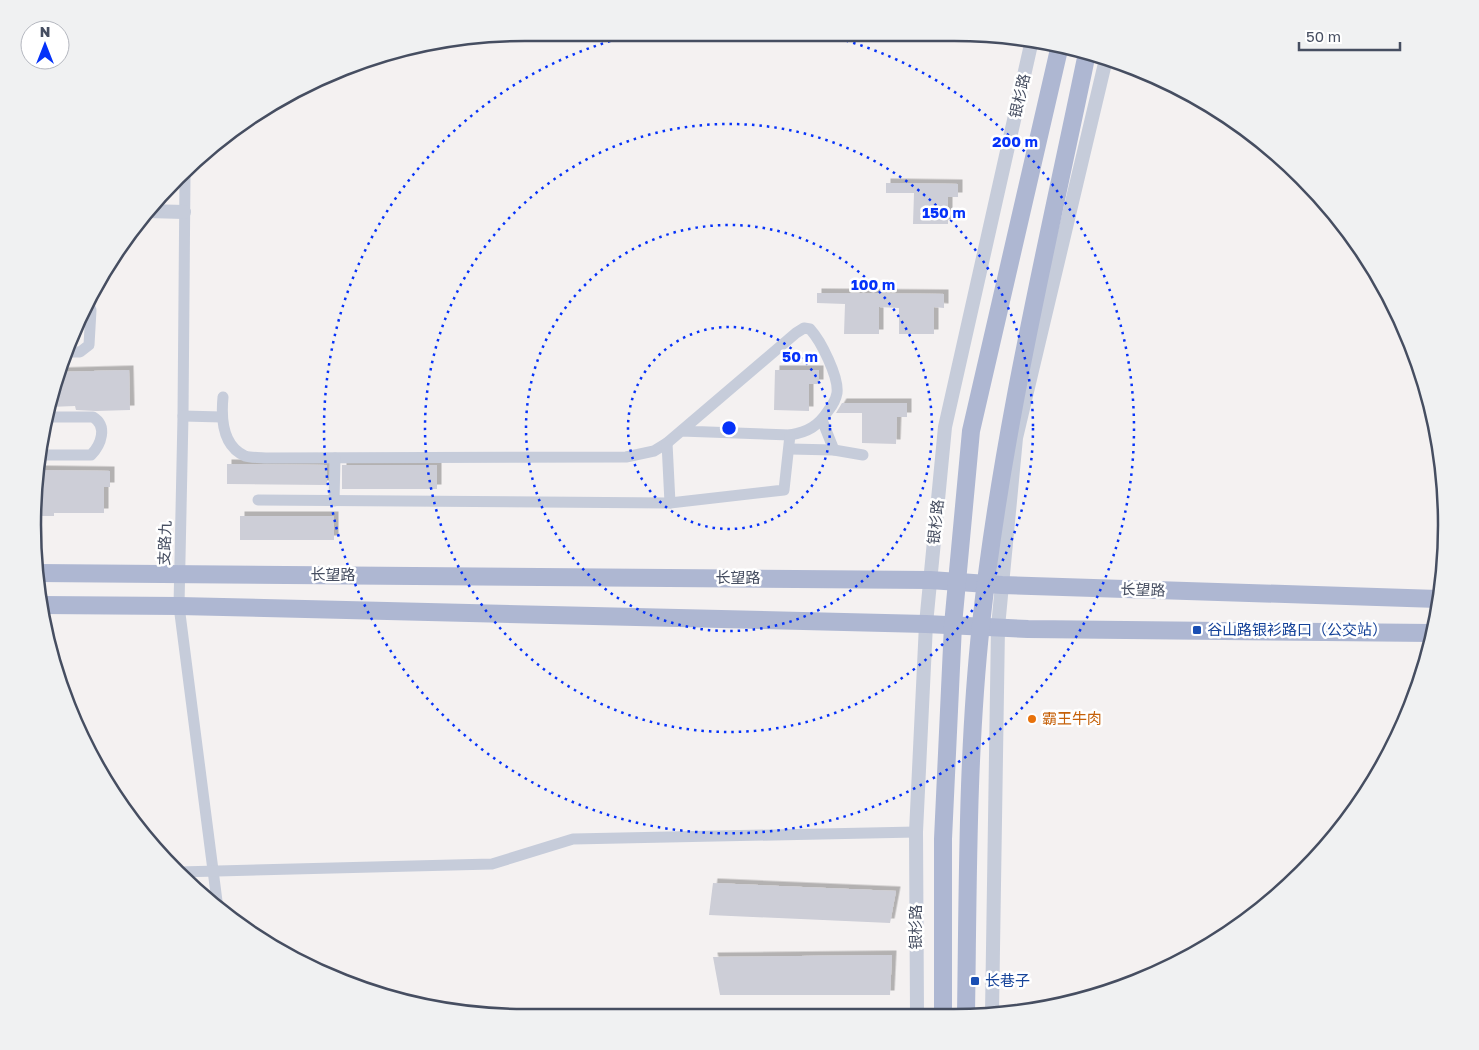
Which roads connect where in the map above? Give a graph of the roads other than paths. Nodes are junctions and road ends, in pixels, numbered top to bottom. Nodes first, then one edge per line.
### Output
1 (1030, 48) edge
2 (1058, 53) edge
3 (1086, 60) edge
4 (1106, 66) edge
5 (185, 181) edge
6 (157, 211) edge
7 (184, 212) junction
8 (91, 311) edge
9 (74, 352) edge
10 (223, 398) dead end
11 (183, 416) junction
12 (54, 417) edge
13 (222, 417) junction
14 (822, 420) junction
15 (681, 431) junction
16 (790, 435) junction
17 (667, 443) junction
18 (790, 449) junction
19 (834, 450) junction
20 (863, 455) dead end
21 (46, 456) edge
22 (335, 458) junction
23 (258, 500) dead end
24 (334, 501) junction
25 (670, 503) junction
26 (44, 573) edge
27 (179, 574) junction
28 (930, 580) junction
29 (957, 582) junction
30 (994, 584) junction
31 (1432, 600) edge
32 (48, 605) edge
33 (179, 606) junction
34 (926, 624) junction
35 (953, 625) junction
36 (989, 627) junction
37 (1425, 633) edge
38 (916, 832) junction
39 (213, 871) junction
40 (188, 872) edge
41 (216, 897) edge
42 (992, 1007) edge
43 (917, 1009) edge
44 (943, 1009) edge
45 (966, 1009) edge

1 - 28 street, 银杉路
2 - 29 main road, 银杉路
3 - 30 main road
4 - 30 street
5 - 7 street, 支路九
6 - 7 street
7 - 11 street, 支路九
8 - 9 street
10 - 13 street
11 - 13 street
11 - 27 street, 支路九
12 - 21 street
13 - 22 street
14 - 15 street
14 - 16 street
14 - 19 street
15 - 16 street
15 - 17 street
16 - 18 street
17 - 22 street
17 - 25 street
18 - 19 street
18 - 25 street
19 - 20 street
22 - 24 street
23 - 24 street
24 - 25 street
26 - 27 main road, 长望路
27 - 28 main road, 长望路
27 - 33 street, 支路九
28 - 29 main road, 长望路
28 - 34 street, 银杉路
29 - 30 main road, 长望路
29 - 35 main road, 银杉路
30 - 31 main road, 长望路
30 - 36 main road
32 - 33 main road
33 - 34 main road
33 - 39 street, 支路九
34 - 35 main road
34 - 38 street, 银杉路
35 - 36 main road
35 - 44 main road, 银杉路
36 - 37 main road
36 - 42 street
36 - 45 main road
38 - 39 street
38 - 43 street, 银杉路
39 - 40 street
39 - 41 street, 支路九

